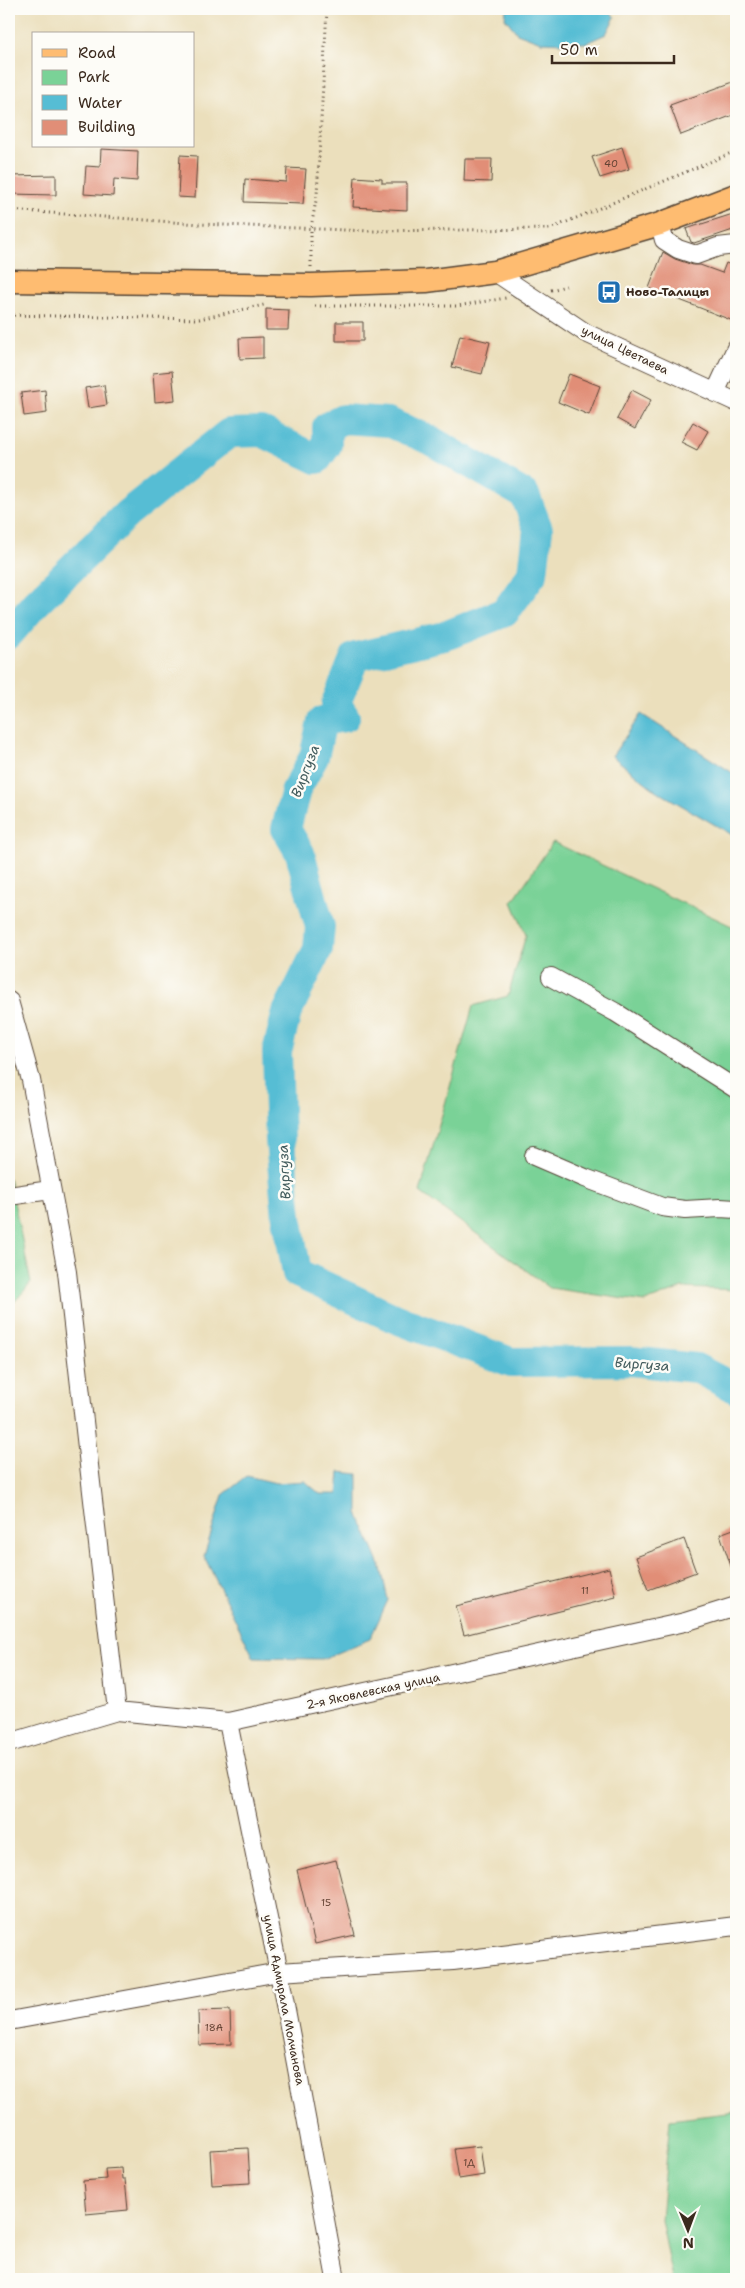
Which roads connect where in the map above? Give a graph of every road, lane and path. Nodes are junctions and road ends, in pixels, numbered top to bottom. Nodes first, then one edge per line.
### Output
1 (327, 9) edge
2 (736, 151) edge
3 (736, 196) edge
4 (9, 210) edge
5 (660, 224) junction
6 (311, 228) junction
7 (736, 245) edge
8 (495, 272) junction
9 (9, 281) edge
10 (566, 286) dead end
11 (310, 295) junction
12 (528, 295) junction
13 (265, 304) dead end
14 (9, 314) edge
15 (736, 348) edge
16 (715, 393) junction
17 (736, 402) edge
18 (551, 977) dead end
19 (9, 1003) edge
20 (736, 1088) edge
21 (534, 1156) dead end
22 (50, 1190) junction
23 (9, 1196) edge
24 (736, 1209) edge
25 (736, 1606) edge
26 (117, 1711) junction
27 (228, 1722) junction
28 (9, 1743) edge
29 (736, 1926) edge
30 (279, 1972) junction
31 (9, 2021) edge
32 (336, 2279) edge

1 - 6 path
2 - 6 path
3 - 5 main road
4 - 6 path
5 - 7 street
5 - 8 main road
6 - 11 path
8 - 11 main road
8 - 12 street, улица Цветаева
9 - 11 main road
10 - 12 path
11 - 12 path
12 - 16 street, улица Цветаева
13 - 14 path
15 - 16 street
16 - 17 street, улица Цветаева
18 - 20 street
19 - 22 street
21 - 24 street
22 - 23 street
22 - 26 street
25 - 27 street, 2-я Яковлевская улица
26 - 27 street, 2-я Яковлевская улица
26 - 28 street, 2-я Яковлевская улица
27 - 30 street, улица Адмирала Молчанова
29 - 30 street
30 - 31 street
30 - 32 street, улица Адмирала Молчанова

